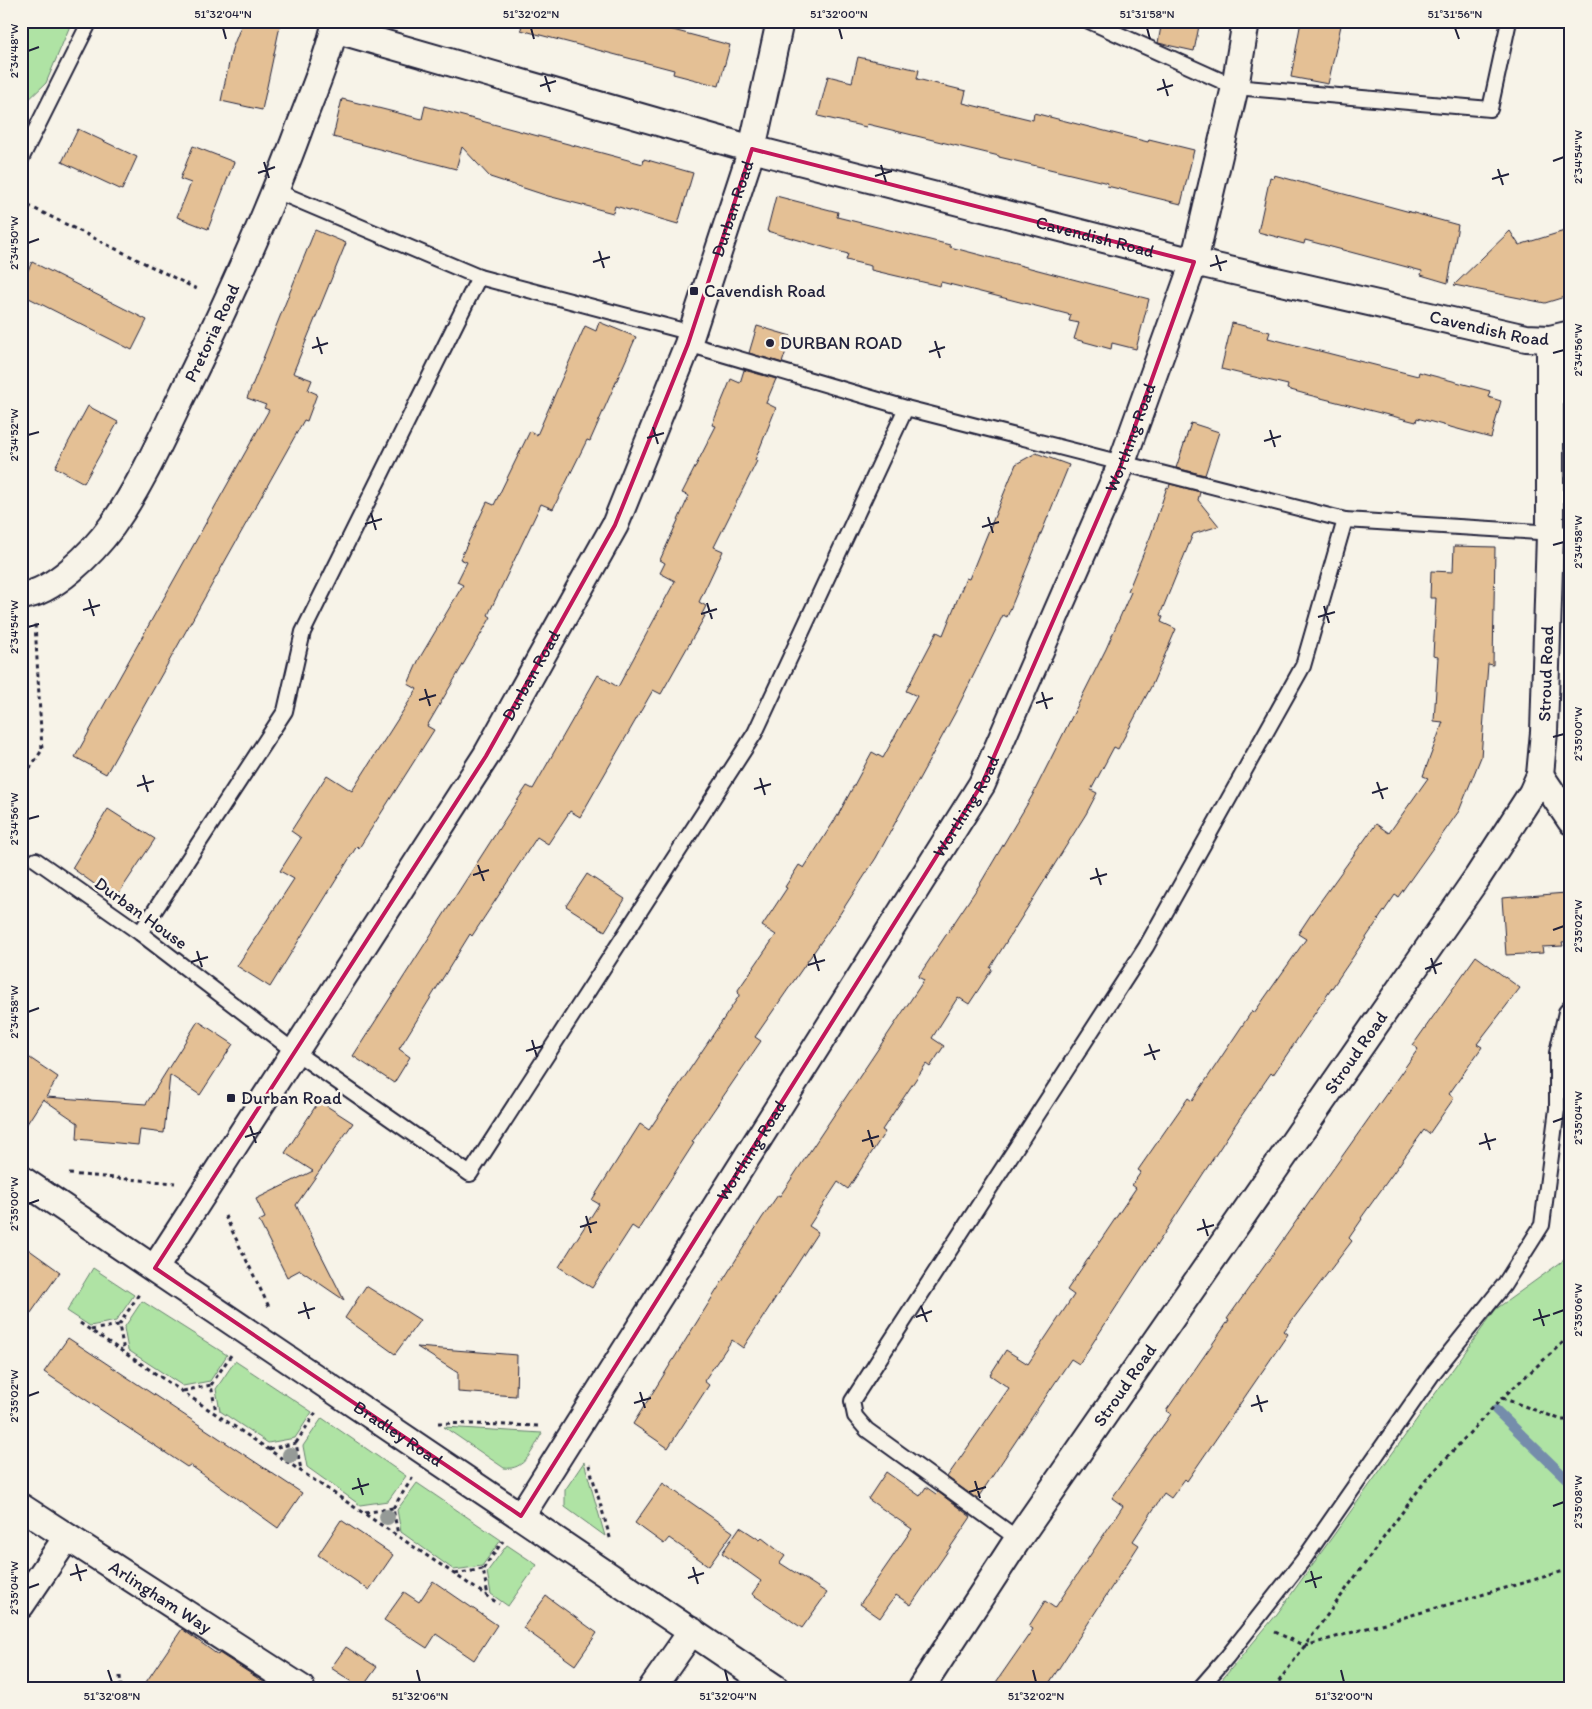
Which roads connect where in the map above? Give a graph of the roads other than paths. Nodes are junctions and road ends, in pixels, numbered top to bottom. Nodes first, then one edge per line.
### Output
1 (90, 21) edge
2 (780, 21) edge
3 (1089, 21) edge
4 (1246, 21) edge
5 (1509, 21) edge
6 (335, 25) edge
7 (1235, 87) junction
8 (752, 149) junction
9 (21, 159) edge
10 (276, 191) junction
11 (1194, 262) junction
12 (479, 277) junction
13 (1560, 336) edge
14 (690, 339) junction
15 (906, 408) junction
16 (1121, 465) junction
17 (1344, 520) junction
18 (1560, 534) edge
19 (27, 596) edge
20 (1540, 775) junction
21 (1571, 821) edge
22 (36, 860) dead end
23 (140, 933) junction
24 (1571, 1006) edge
25 (295, 1052) junction
26 (21, 1179) edge
27 (155, 1268) junction
28 (21, 1507) edge
29 (521, 1516) junction
30 (66, 1537) junction
31 (1018, 1538) junction
32 (21, 1605) edge
33 (692, 1631) junction
34 (301, 1688) edge
35 (652, 1688) edge
36 (775, 1688) edge
37 (921, 1688) edge
38 (1200, 1688) edge

1 - 9 lane
2 - 8 street, Durban Road
3 - 7 lane
4 - 7 street, Worthing Road
5 - 7 lane
6 - 8 street, Cavendish Road
6 - 10 street, Pretoria Road
7 - 11 street, Worthing Road
8 - 11 street, Cavendish Road
8 - 14 street, Durban Road
10 - 12 lane
10 - 19 street, Pretoria Road
11 - 13 street, Cavendish Road
11 - 16 street, Worthing Road
12 - 14 lane
12 - 23 lane
13 - 18 street, Stroud Road
14 - 15 lane
14 - 25 street, Durban Road
15 - 16 lane
15 - 25 lane, Durban House
16 - 17 lane
16 - 29 street, Worthing Road
17 - 18 lane
17 - 31 lane
18 - 20 street, Stroud Road
20 - 21 street
20 - 31 street, Stroud Road
22 - 23 lane, Durban House
23 - 25 lane, Durban House
24 - 38 lane
25 - 27 street, Durban Road
26 - 27 street, Bradley Road
27 - 29 street, Bradley Road
28 - 30 street, Arlingham Way
29 - 33 street, Bradley Road
30 - 32 street
30 - 34 street, Arlingham Way
31 - 37 street, Stroud Road
33 - 35 street
33 - 36 street, Bradley Road

